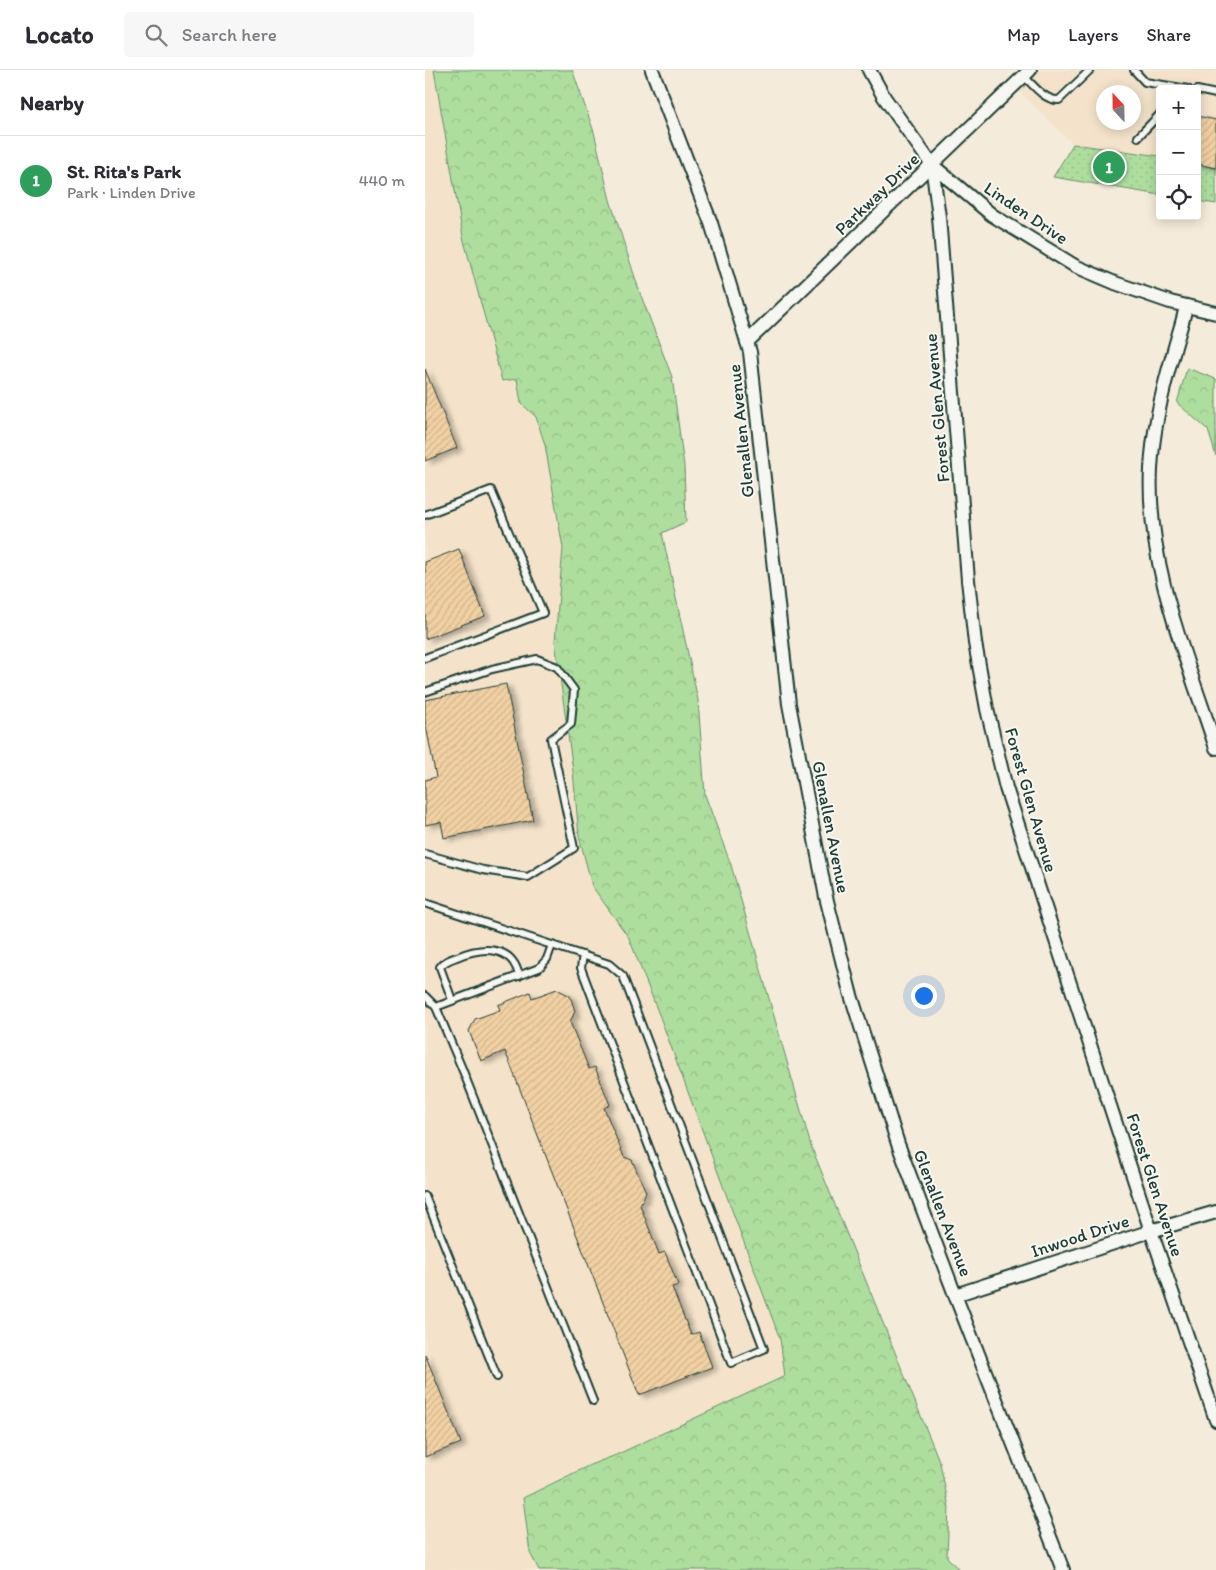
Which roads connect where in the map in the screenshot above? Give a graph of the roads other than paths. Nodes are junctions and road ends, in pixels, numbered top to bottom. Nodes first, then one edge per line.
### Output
1 (652, 70) edge
2 (869, 70) edge
3 (1090, 70) edge
4 (1134, 70) edge
5 (1027, 73) edge
6 (1161, 85) edge
7 (1201, 91) edge
8 (1216, 94) edge
9 (1156, 118) edge
10 (1138, 137) dead end
11 (932, 166) junction
12 (1186, 306) junction
13 (1216, 312) edge
14 (747, 342) junction
15 (425, 515) edge
16 (425, 658) edge
17 (425, 692) edge
18 (1216, 748) edge
19 (425, 854) edge
20 (425, 903) edge
21 (552, 945) junction
22 (583, 955) junction
23 (519, 976) junction
24 (425, 996) edge
25 (452, 1000) junction
26 (436, 1007) junction
27 (425, 1196) edge
28 (1216, 1212) edge
29 (1151, 1231) junction
30 (955, 1295) junction
31 (497, 1376) dead end
32 (593, 1401) dead end
33 (1216, 1420) edge
34 (1063, 1570) edge

1 - 14 street, Glenallen Avenue
2 - 11 street, Linden Drive
3 - 5 lane
4 - 6 lane
5 - 11 street, Parkway Drive
7 - 8 lane
9 - 10 lane
11 - 12 street, Linden Drive
11 - 14 street, Parkway Drive
11 - 29 street, Forest Glen Avenue
12 - 13 street, Linden Drive
12 - 18 street
14 - 30 street, Glenallen Avenue
15 - 16 lane
17 - 19 lane
20 - 21 lane
21 - 22 lane
21 - 23 lane
22 - 22 lane
23 - 25 lane
23 - 25 lane
24 - 26 lane
25 - 26 lane
26 - 32 lane
27 - 31 lane
28 - 29 street, Inwood Drive
29 - 30 street, Inwood Drive
29 - 33 street, Forest Glen Avenue
30 - 34 street, Glenallen Avenue

